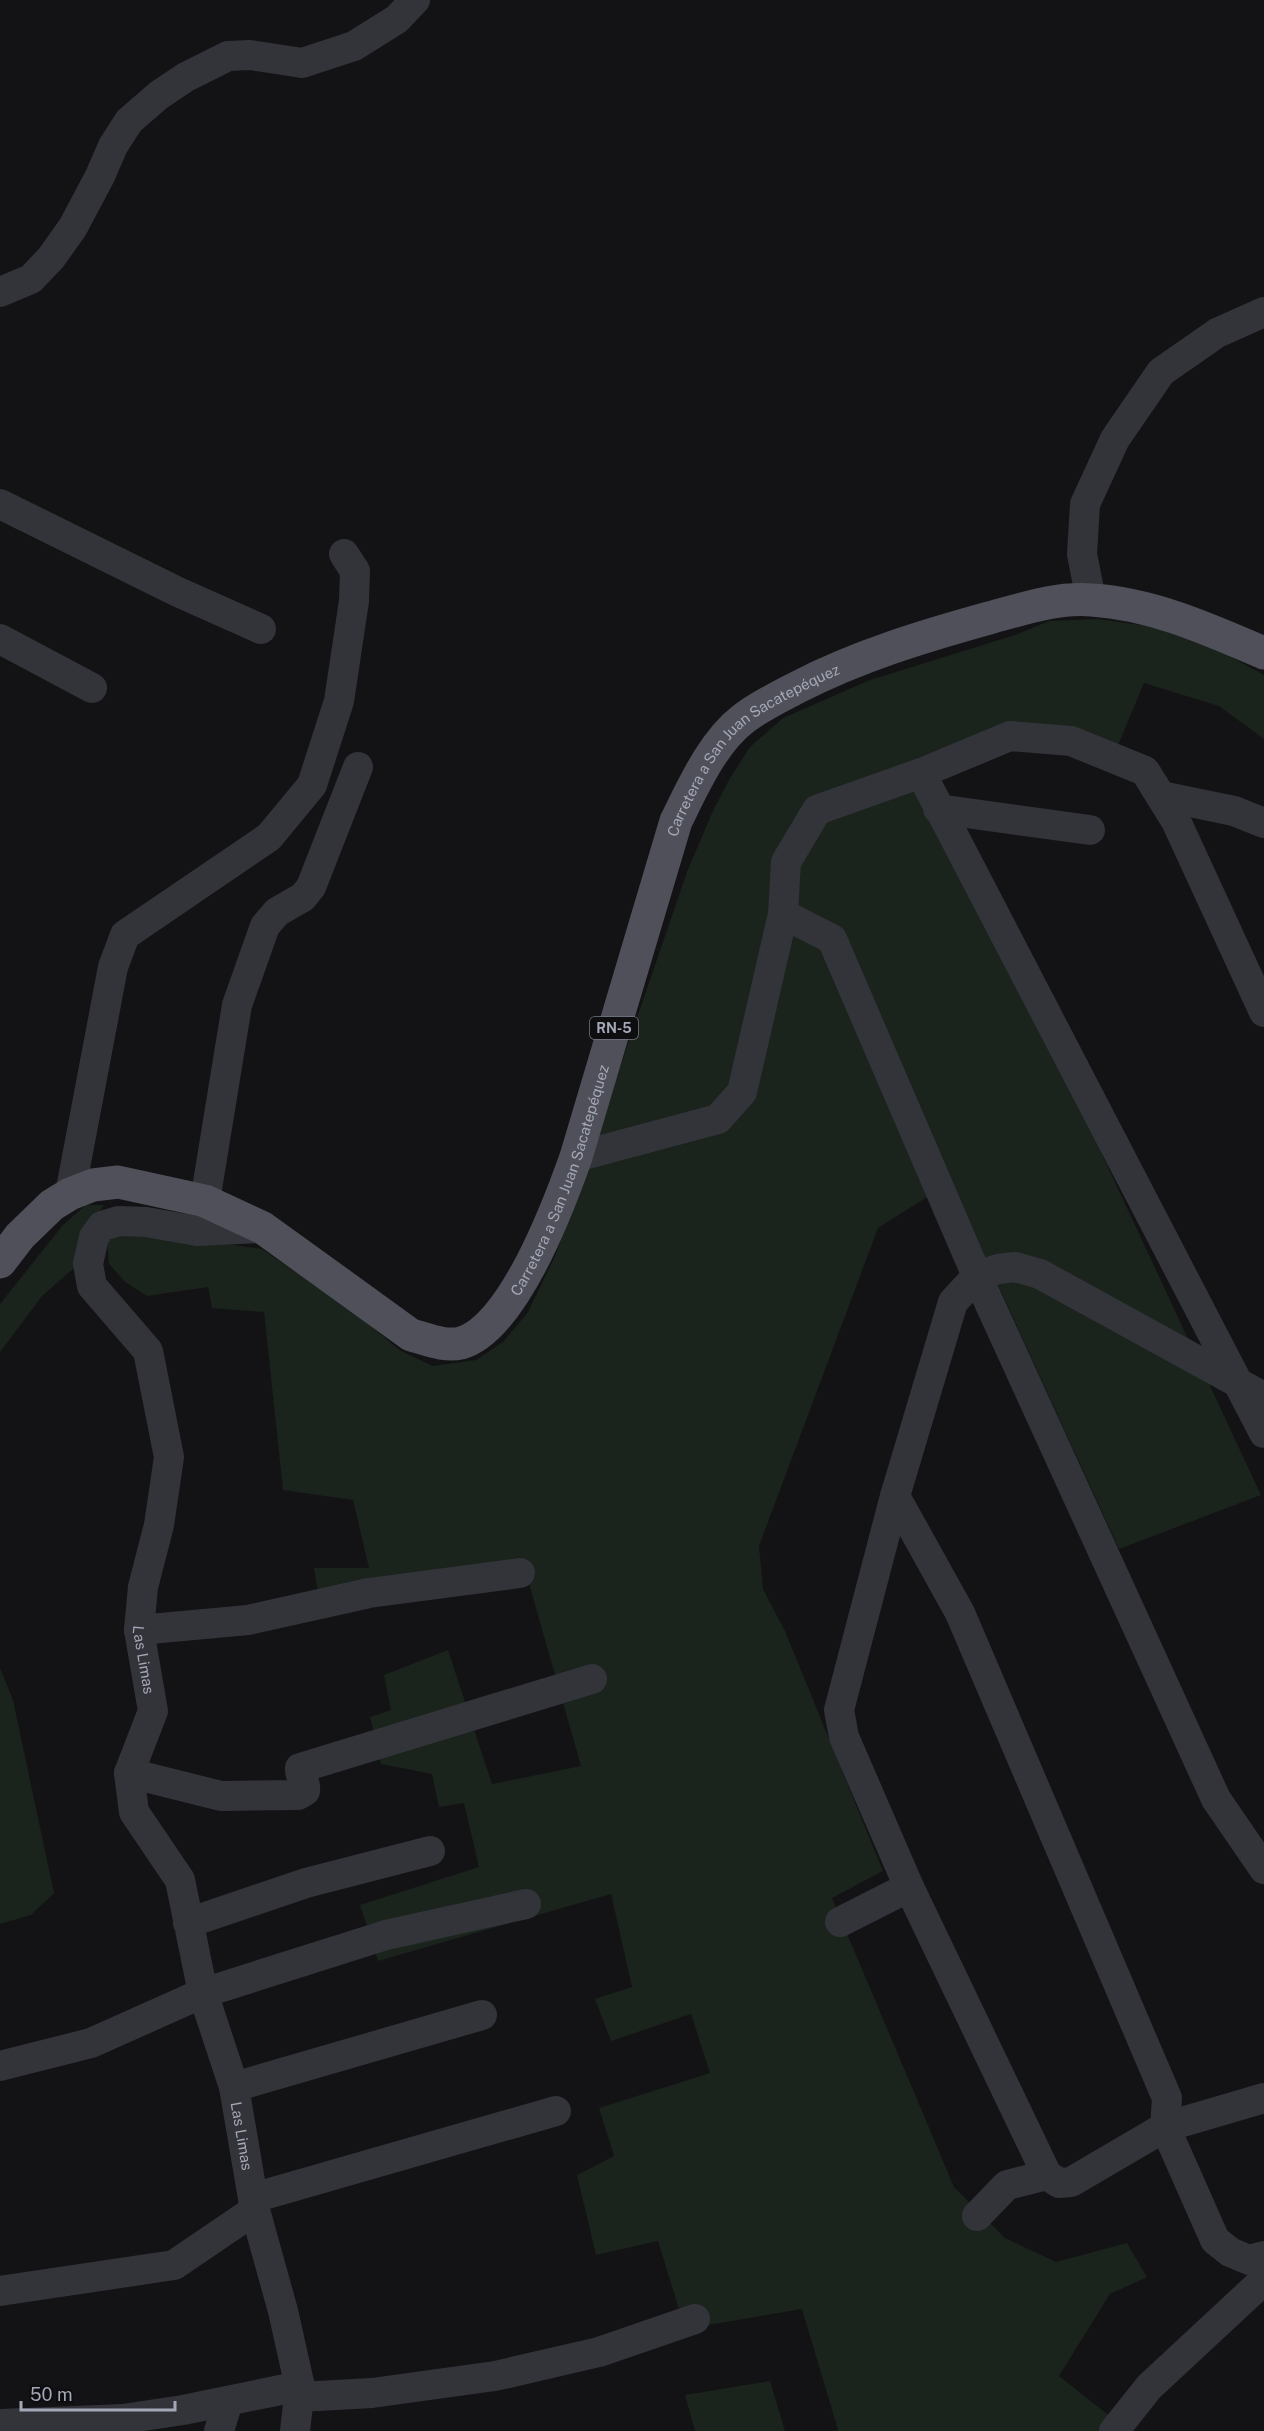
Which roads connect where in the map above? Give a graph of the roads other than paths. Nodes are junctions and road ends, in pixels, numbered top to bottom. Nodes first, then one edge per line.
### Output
1 (415, 0) edge
2 (0, 292) edge
3 (1264, 312) edge
4 (0, 504) edge
5 (344, 554) dead end
6 (1091, 600) junction
7 (261, 629) dead end
8 (0, 639) edge
9 (1264, 653) edge
10 (92, 688) dead end
11 (358, 767) dead end
12 (921, 773) junction
13 (1161, 796) junction
14 (938, 809) junction
15 (1264, 823) edge
16 (1090, 830) dead end
17 (783, 914) junction
18 (1264, 1012) edge
19 (576, 1157) junction
20 (70, 1194) junction
21 (205, 1201) junction
22 (263, 1228) junction
23 (0, 1262) edge
24 (977, 1276) junction
25 (1237, 1384) junction
26 (1264, 1397) edge
27 (1264, 1433) edge
28 (895, 1496) junction
29 (520, 1572) dead end
30 (139, 1630) junction
31 (592, 1679) dead end
32 (129, 1773) junction
33 (430, 1851) dead end
34 (1264, 1869) edge
35 (909, 1887) junction
36 (526, 1904) dead end
37 (840, 1922) dead end
38 (188, 1923) junction
39 (204, 1993) junction
40 (482, 2015) dead end
41 (0, 2066) edge
42 (234, 2087) junction
43 (1264, 2098) edge
44 (556, 2110) dead end
45 (1165, 2127) junction
46 (1047, 2175) junction
47 (254, 2204) junction
48 (977, 2216) dead end
49 (1264, 2256) edge
50 (1264, 2280) edge
51 (0, 2291) edge
52 (695, 2319) dead end
53 (299, 2391) junction
54 (228, 2401) junction
55 (0, 2424) edge
56 (219, 2431) edge
57 (295, 2431) edge
58 (1114, 2431) edge

1 - 2 street
3 - 6 street
4 - 7 street
5 - 20 street
6 - 9 main road, Carretera a San Juan Sacatepéquez / RN-5
6 - 19 main road, Carretera a San Juan Sacatepéquez / RN-5
8 - 10 street
11 - 21 street
12 - 13 street
12 - 14 street
12 - 17 street
13 - 15 street
13 - 18 street
14 - 16 street
14 - 25 street
17 - 19 street
17 - 24 street
19 - 22 main road, Carretera a San Juan Sacatepéquez / RN-5
20 - 21 main road, Carretera a San Juan Sacatepéquez / RN-5
20 - 23 main road, Carretera a San Juan Sacatepéquez / RN-5
21 - 22 main road, Carretera a San Juan Sacatepéquez / RN-5
22 - 30 street, Las Limas
24 - 25 street
24 - 28 street
24 - 34 street
25 - 26 street
25 - 27 street
28 - 35 street
28 - 45 street
29 - 30 street
30 - 32 street, Las Limas
31 - 32 street
32 - 38 street, Las Limas
33 - 38 street
35 - 37 street
35 - 46 street
36 - 39 street
38 - 39 street, Las Limas
39 - 41 street
39 - 42 street, Las Limas
40 - 42 street
42 - 47 street, Las Limas
43 - 45 street
44 - 47 street
45 - 46 street
45 - 49 street
46 - 48 street
47 - 51 street
47 - 53 street, Las Limas
50 - 58 street
52 - 53 street
53 - 54 street
53 - 57 street, Las Limas
54 - 55 street
54 - 56 street

